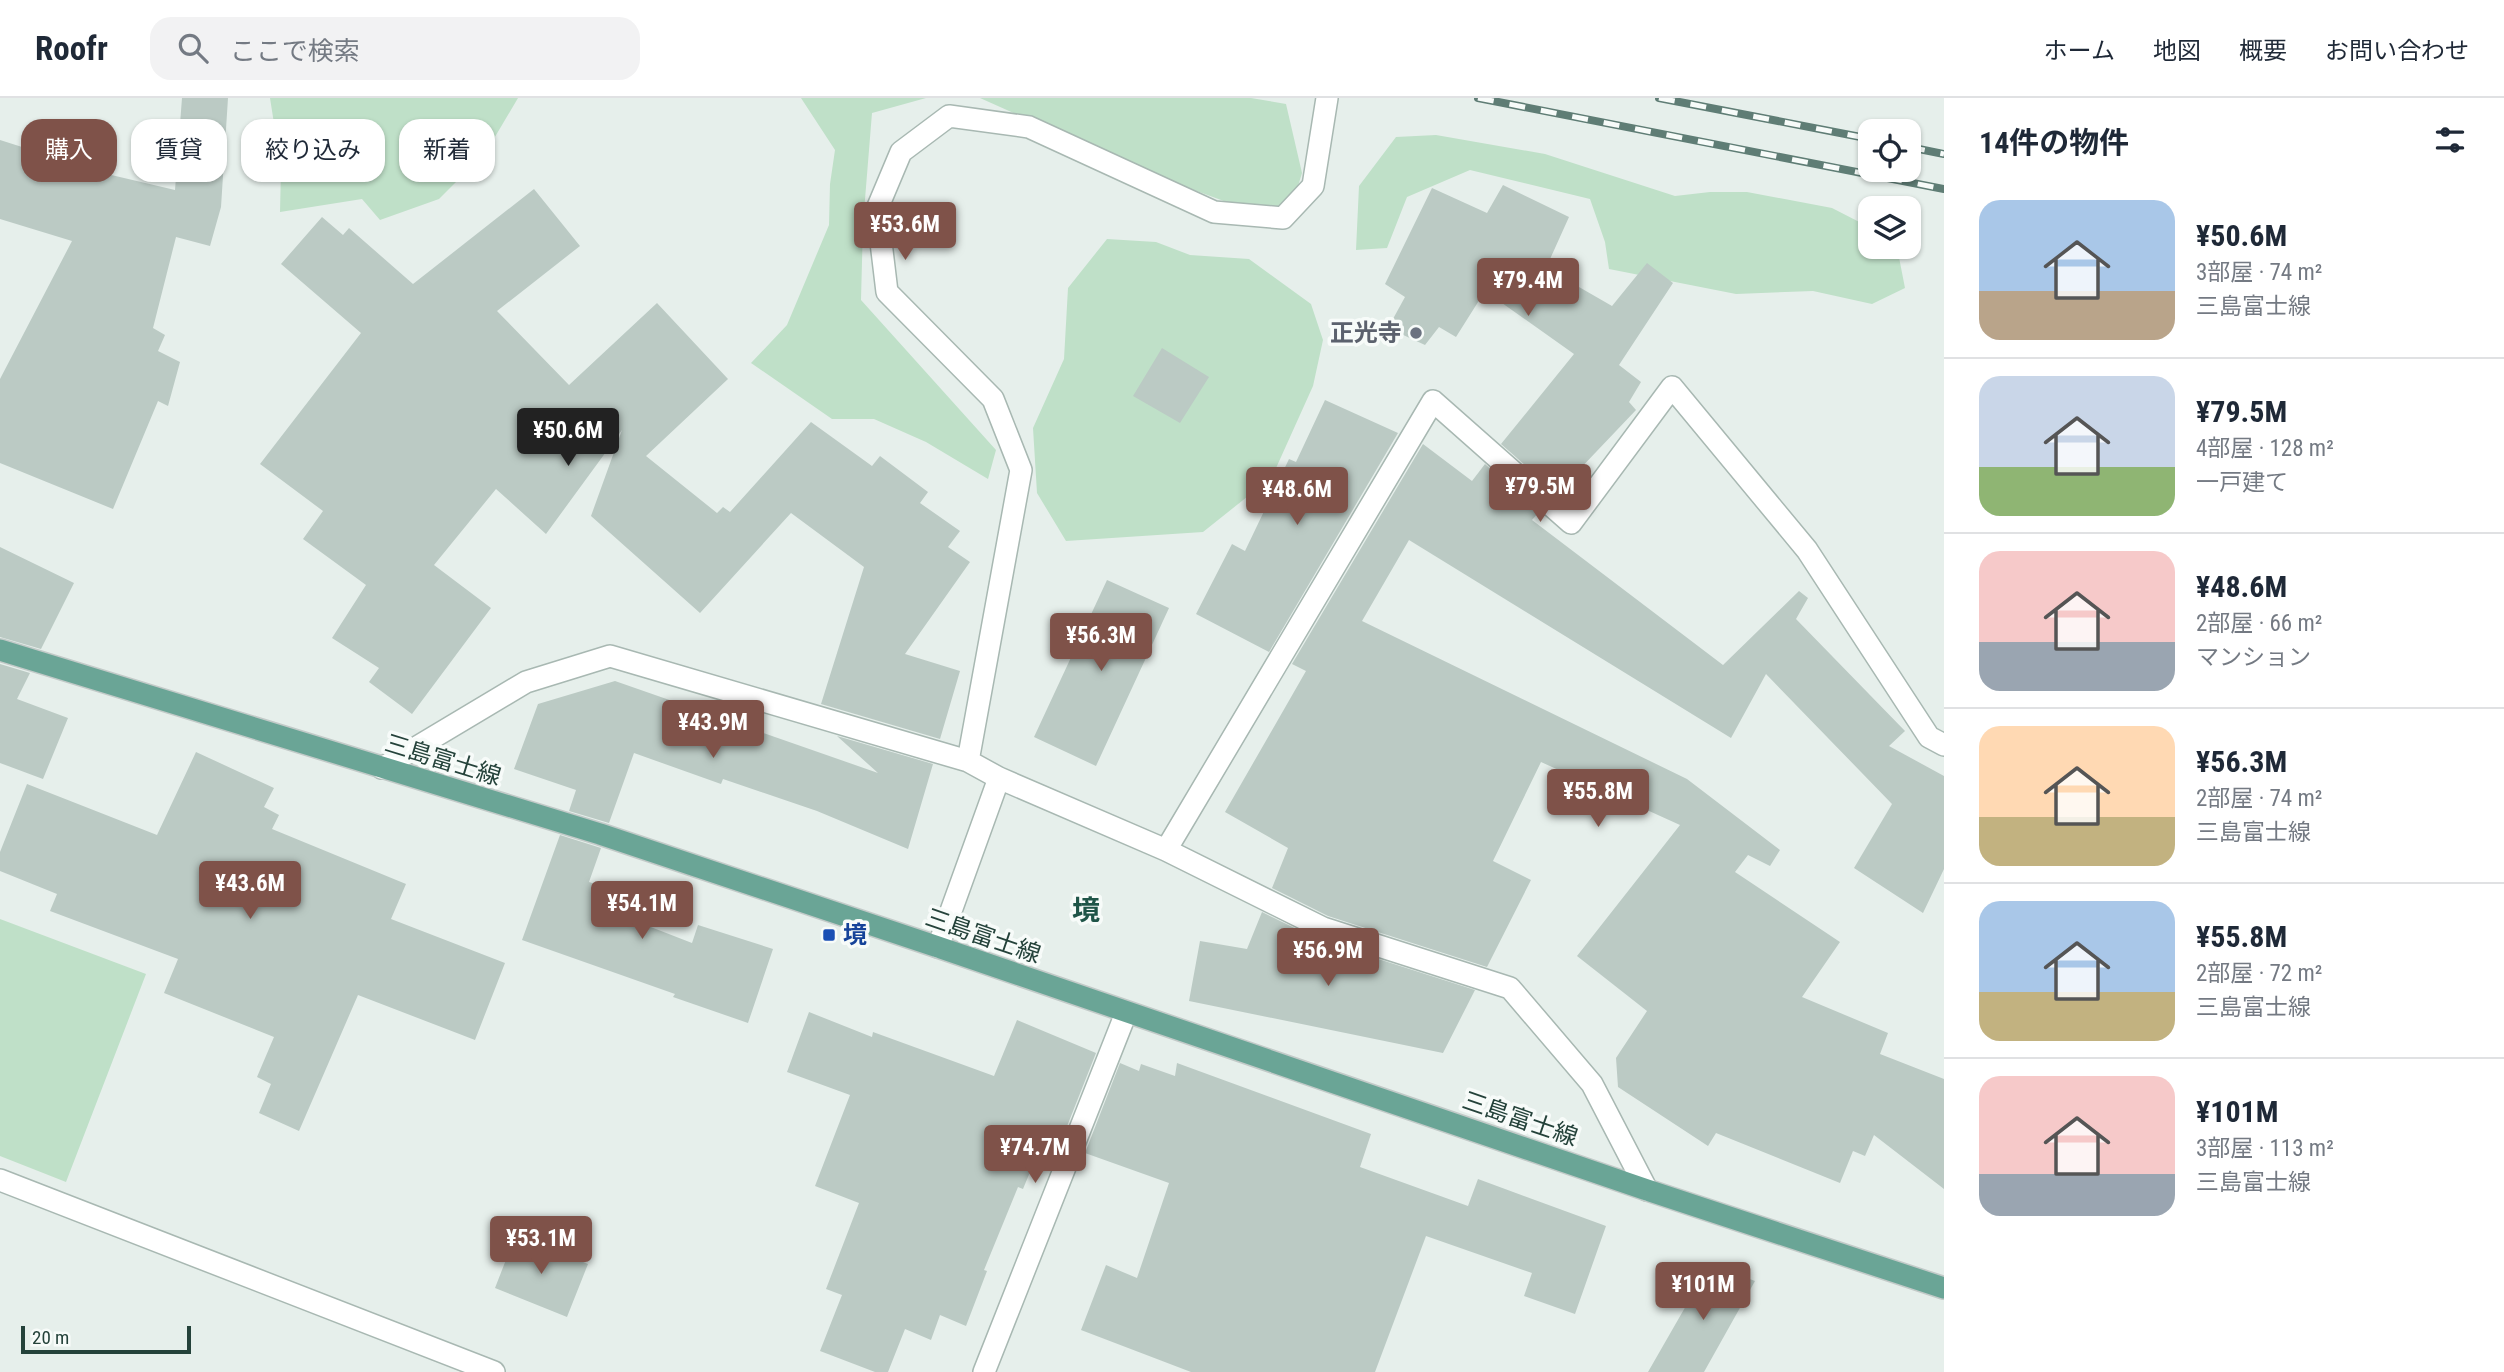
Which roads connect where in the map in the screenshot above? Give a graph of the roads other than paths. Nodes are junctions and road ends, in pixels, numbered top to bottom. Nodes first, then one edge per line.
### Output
1 (1327, 98) edge
2 (0, 650) edge
3 (1944, 745) edge
4 (968, 761) junction
5 (382, 768) junction
6 (999, 778) junction
7 (1166, 850) junction
8 (938, 947) junction
9 (1126, 1013) junction
10 (0, 1180) edge
11 (1647, 1190) junction
12 (1944, 1288) edge
13 (494, 1372) edge
14 (984, 1372) edge

1 - 4 street
2 - 5 main road, 三島富士線
3 - 7 street
4 - 5 street
4 - 6 street
5 - 8 main road, 三島富士線
6 - 7 street
6 - 8 street
7 - 11 street
8 - 9 main road, 三島富士線
9 - 11 main road, 三島富士線
9 - 14 street
10 - 13 street
11 - 12 main road, 三島富士線

